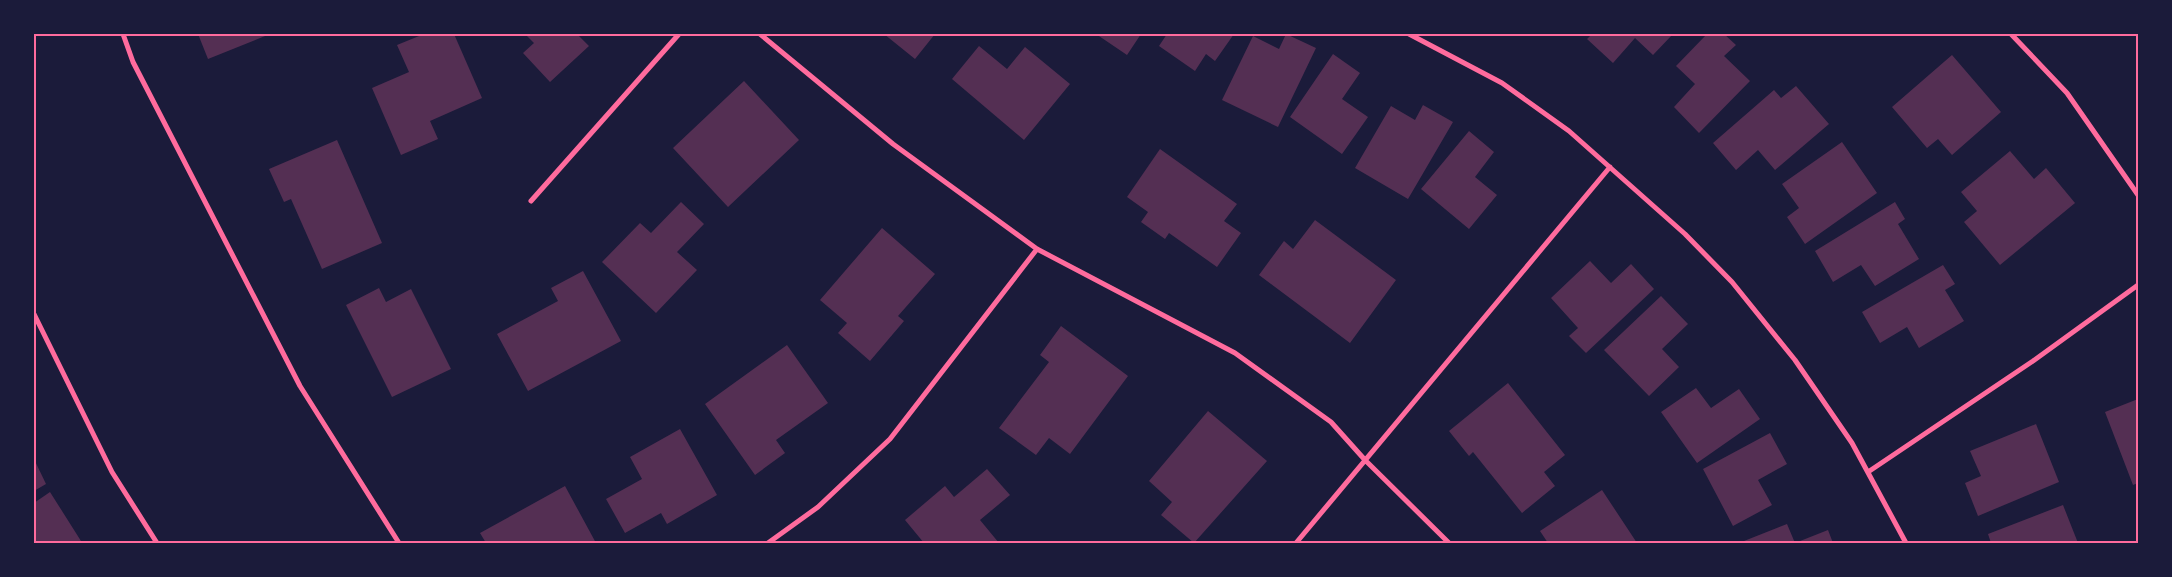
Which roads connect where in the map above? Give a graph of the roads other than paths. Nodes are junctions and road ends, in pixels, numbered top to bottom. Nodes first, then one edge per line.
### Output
1 (122, 34) edge
2 (679, 34) edge
3 (760, 34) edge
4 (1409, 34) edge
5 (2011, 34) edge
6 (1610, 167) junction
7 (2138, 195) edge
8 (531, 201) dead end
9 (1037, 249) junction
10 (2138, 285) edge
11 (34, 314) edge
12 (1365, 460) junction
13 (1868, 472) junction
14 (157, 543) edge
15 (399, 543) edge
16 (768, 543) edge
17 (1296, 543) edge
18 (1449, 543) edge
19 (1906, 543) edge

1 - 15 street
2 - 8 street
3 - 9 street
4 - 6 street
5 - 7 street
6 - 12 street
6 - 13 street
9 - 12 street
9 - 16 street
10 - 13 street
11 - 14 street
12 - 17 street
12 - 18 street
13 - 19 street

